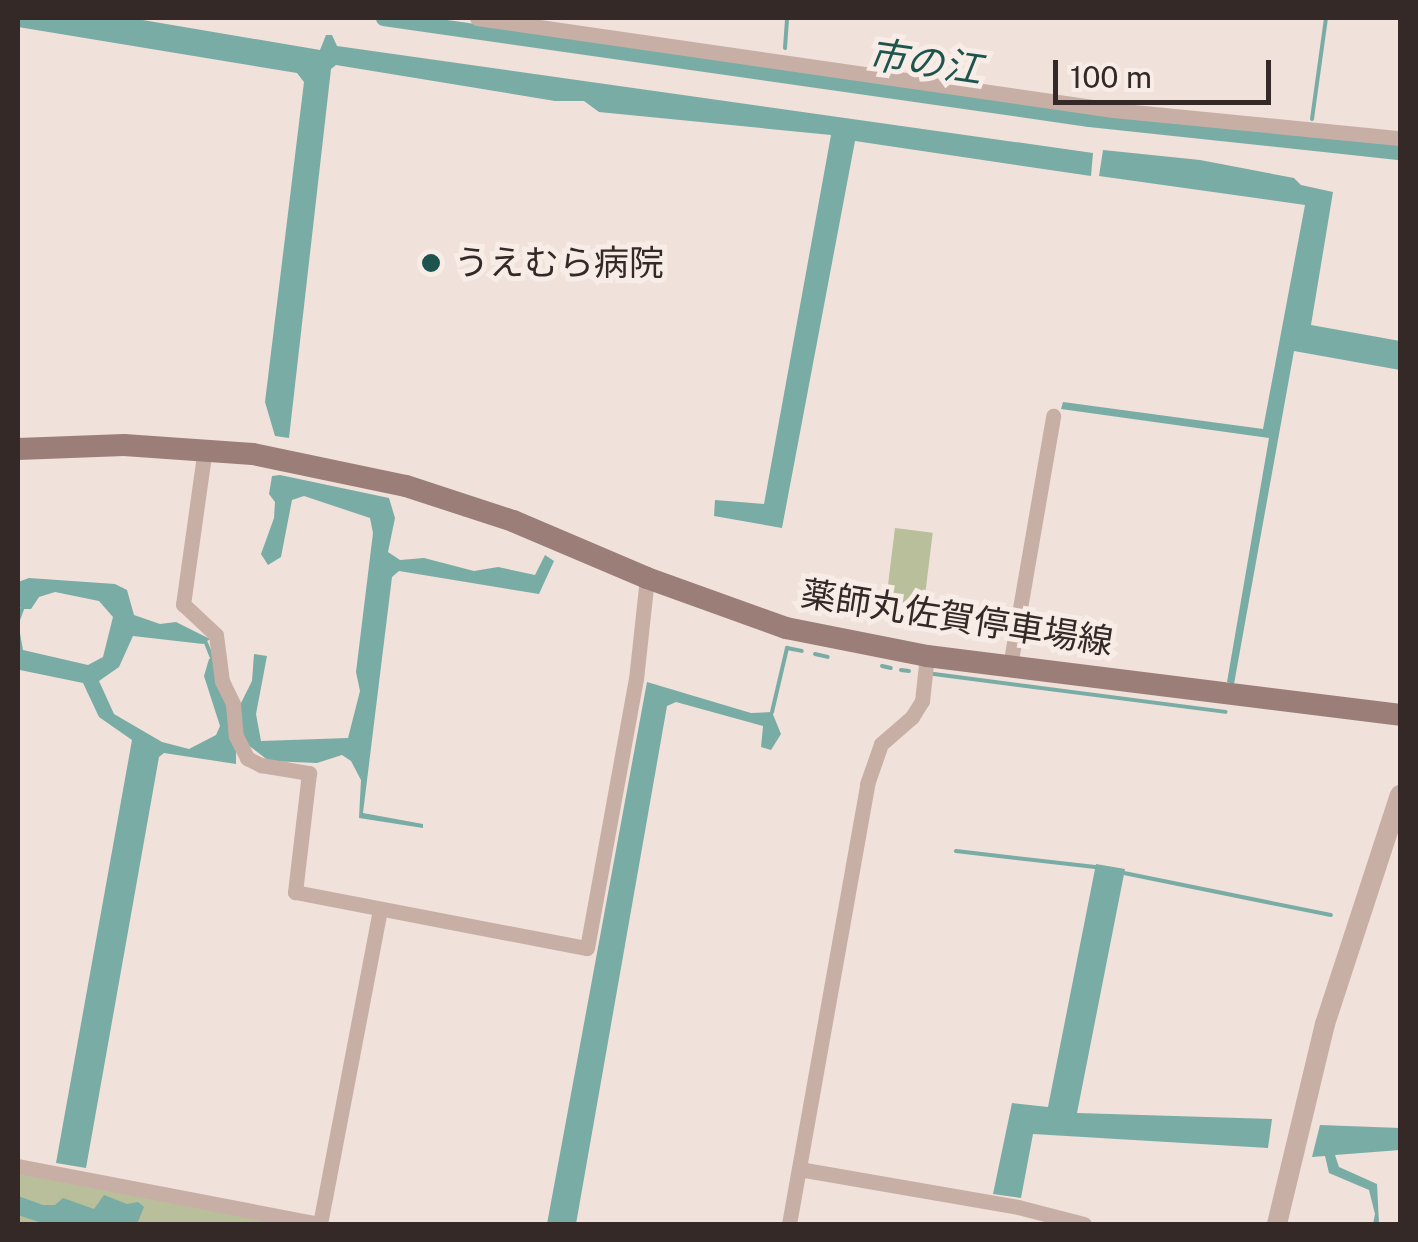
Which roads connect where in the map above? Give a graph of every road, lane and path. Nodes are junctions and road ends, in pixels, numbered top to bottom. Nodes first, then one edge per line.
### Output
1 (477, 18) edge
2 (1400, 138) edge
3 (1053, 416) dead end
4 (205, 448) junction
5 (18, 449) edge
6 (647, 578) junction
7 (927, 656) junction
8 (1010, 666) junction
9 (1400, 715) edge
10 (1400, 795) edge
11 (380, 910) junction
12 (18, 1166) edge
13 (799, 1168) junction
14 (319, 1224) edge
15 (789, 1224) edge
16 (1084, 1224) edge
17 (1277, 1224) edge

1 - 2 street
3 - 8 street
4 - 5 main road, 薬師丸佐賀停車場線
4 - 6 main road, 薬師丸佐賀停車場線
4 - 11 street
6 - 7 main road, 薬師丸佐賀停車場線
6 - 11 street
7 - 8 main road, 薬師丸佐賀停車場線
7 - 13 street
8 - 9 main road, 薬師丸佐賀停車場線
10 - 17 street
11 - 14 street
12 - 14 street
13 - 15 street
13 - 16 street

